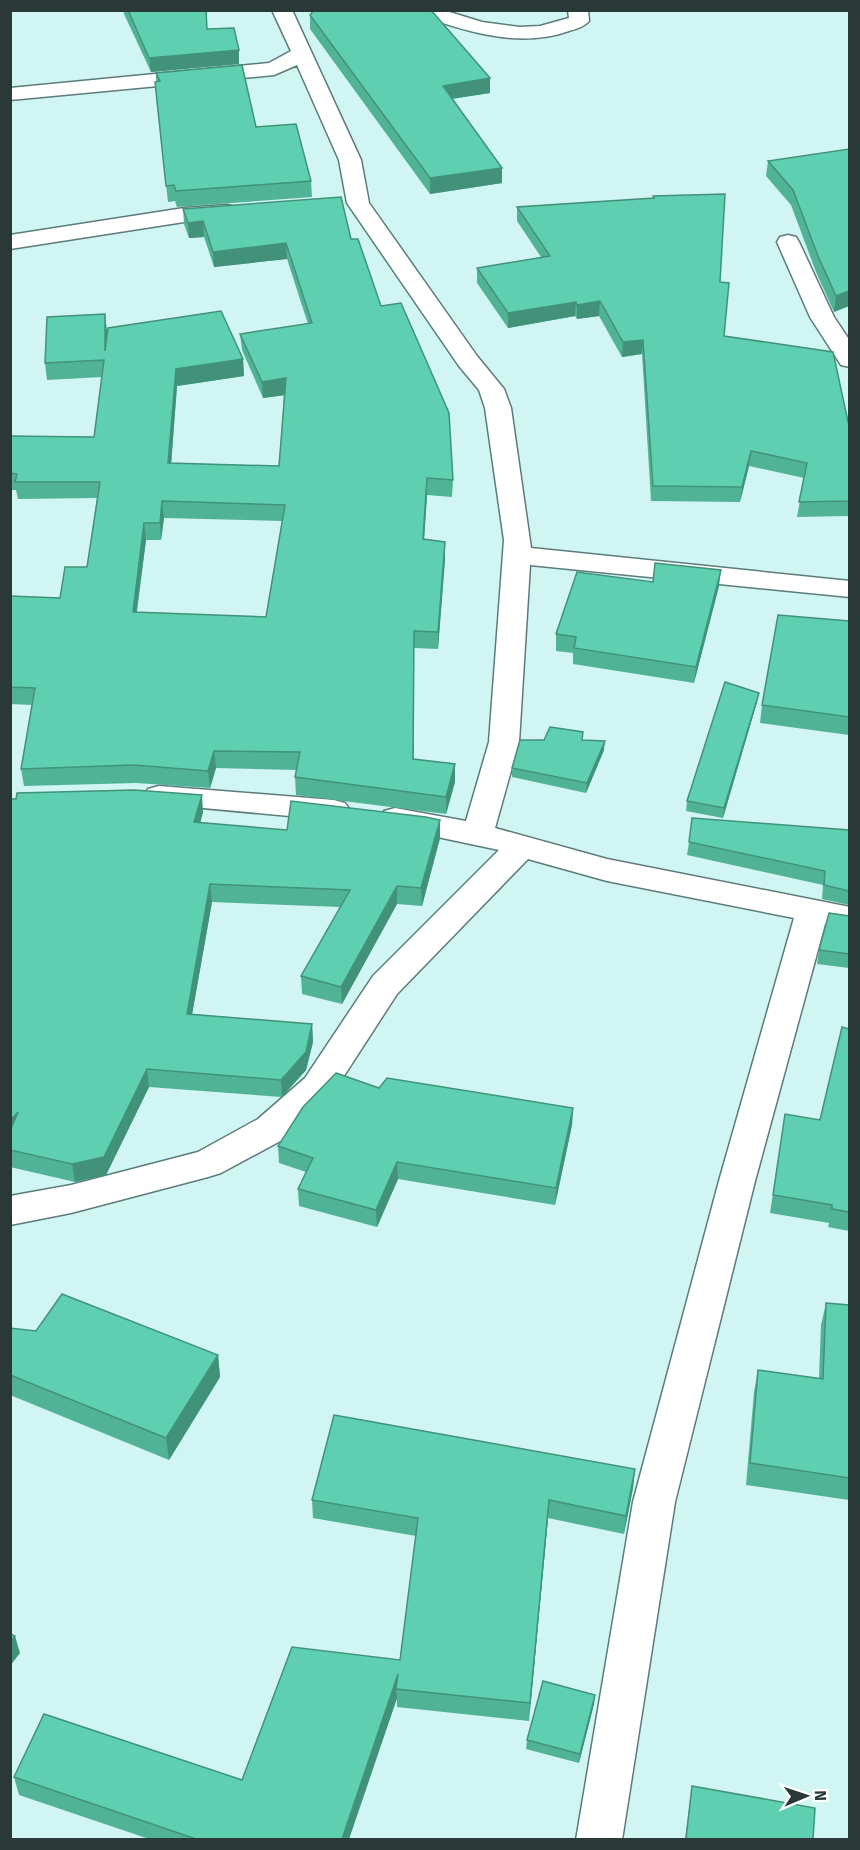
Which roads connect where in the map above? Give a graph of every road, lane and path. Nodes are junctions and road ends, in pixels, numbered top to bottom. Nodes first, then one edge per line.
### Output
1 (282, 10) edge
2 (423, 10) edge
3 (578, 10) edge
4 (301, 54) junction
5 (10, 94) edge
6 (251, 210) edge
7 (10, 242) edge
8 (788, 242) dead end
9 (849, 360) edge
10 (517, 555) junction
11 (849, 589) edge
12 (124, 795) edge
13 (478, 834) junction
14 (522, 846) junction
15 (812, 911) junction
16 (849, 918) edge
17 (10, 1211) edge
18 (599, 1839) edge

1 - 4 street
2 - 3 street
4 - 5 street
4 - 10 street
6 - 7 street
8 - 9 street
10 - 11 street
10 - 13 street
12 - 13 street
13 - 14 street
14 - 15 street
14 - 17 street
15 - 16 street
15 - 18 street

